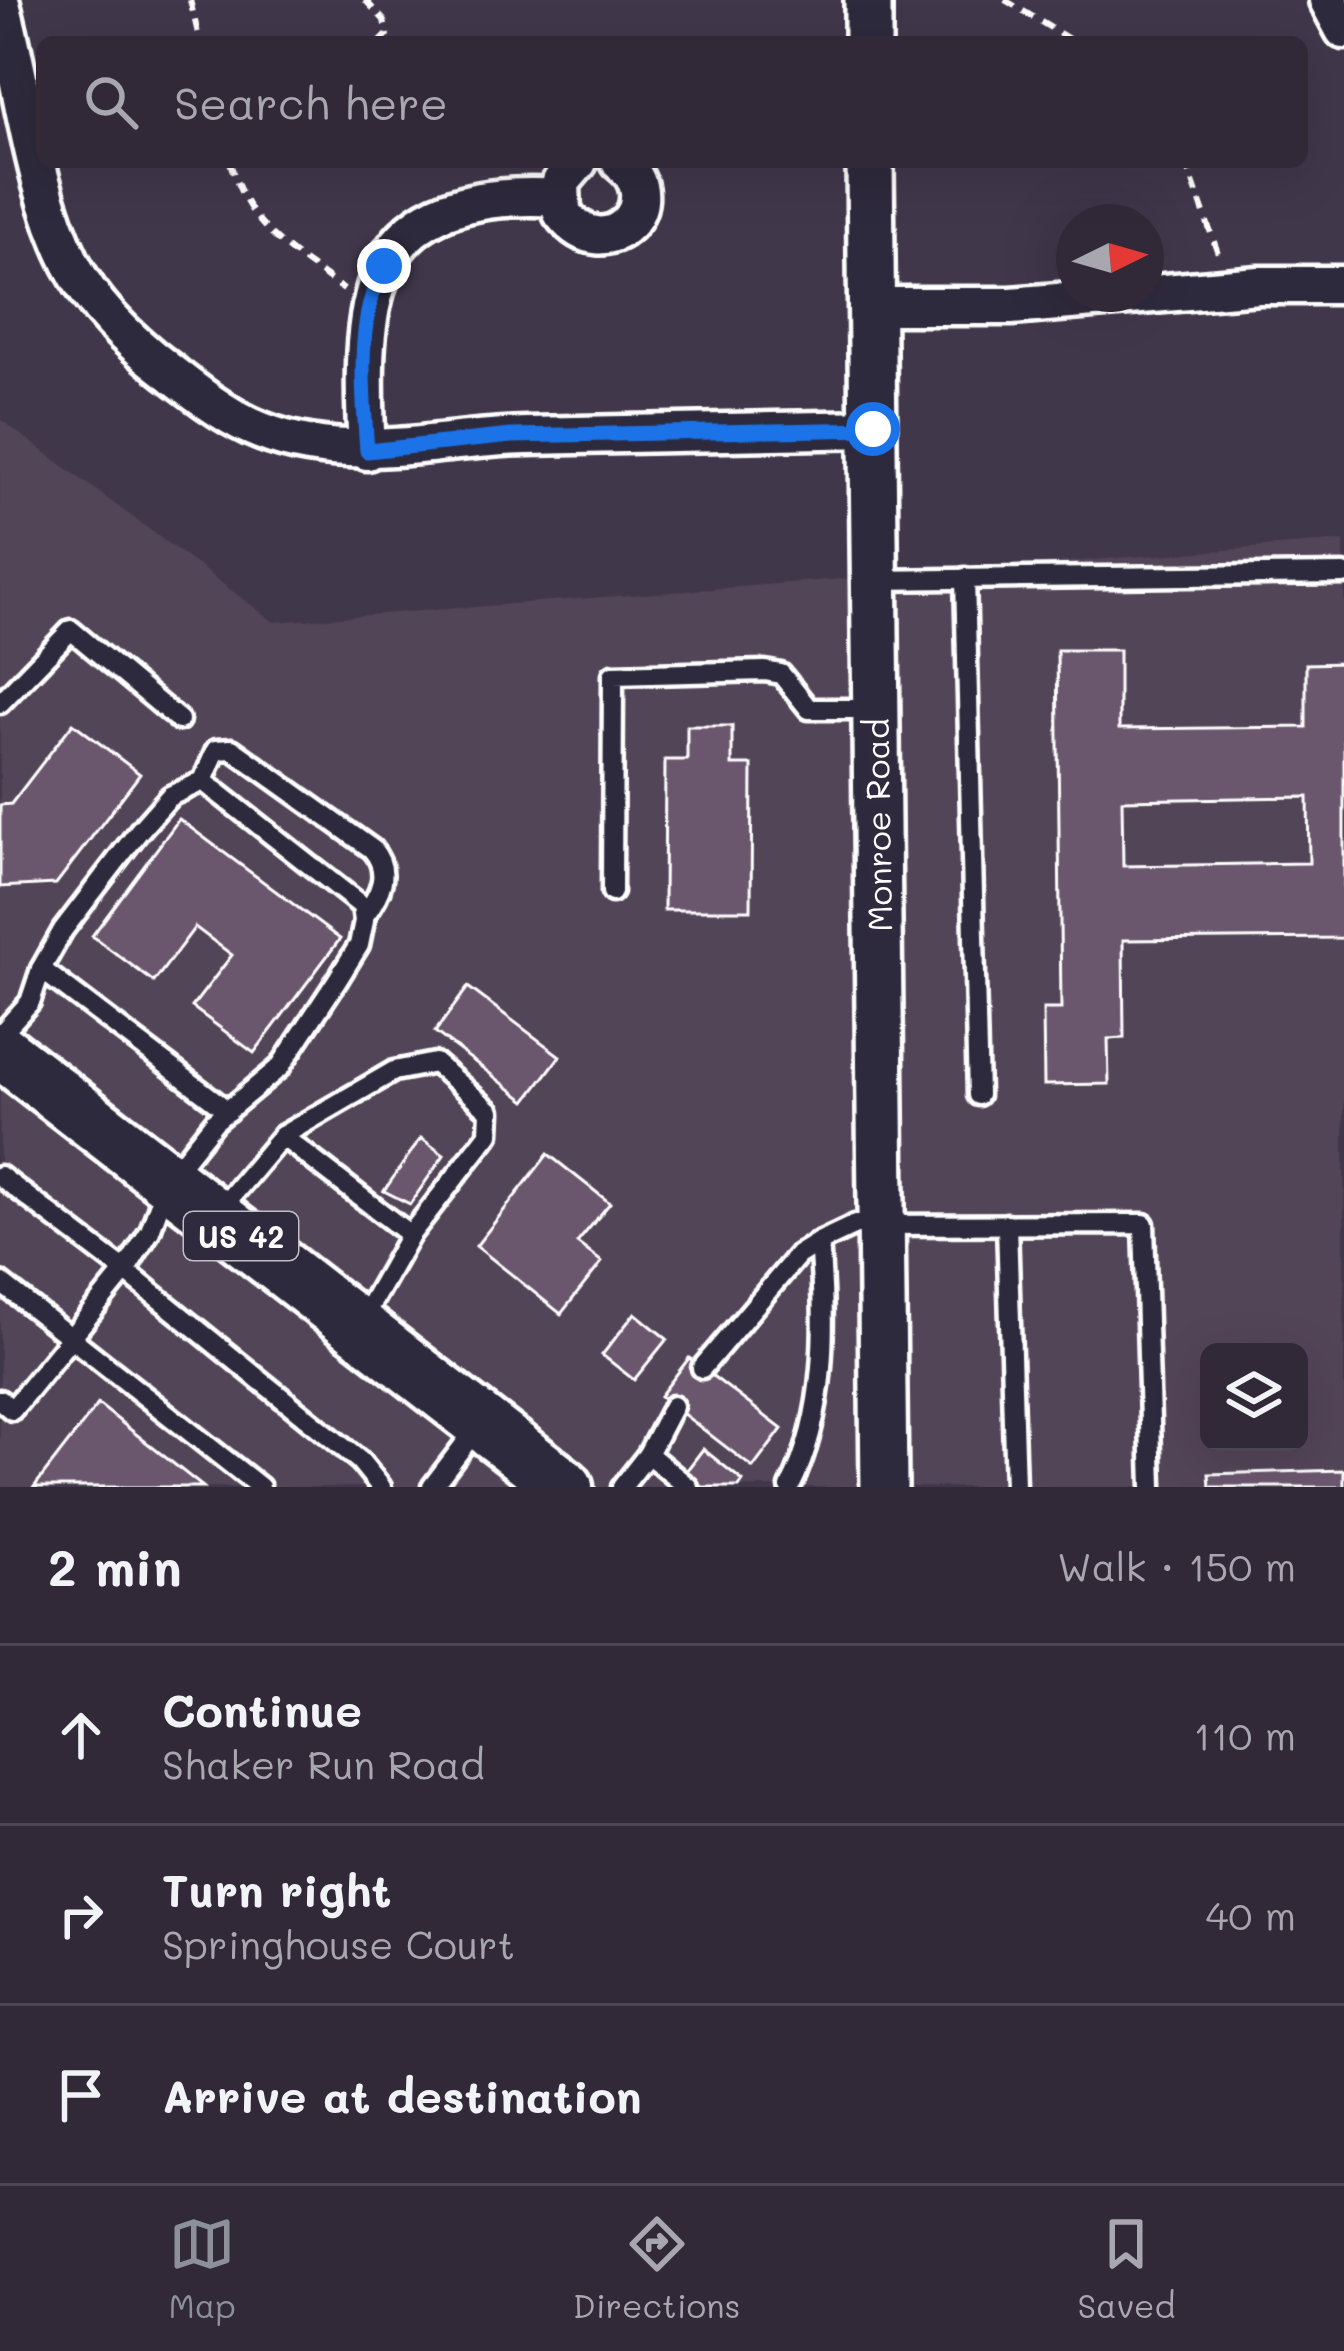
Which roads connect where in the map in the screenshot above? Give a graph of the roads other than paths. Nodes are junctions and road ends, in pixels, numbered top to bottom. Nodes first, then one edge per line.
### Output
1 (0, 0) edge
2 (868, 0) edge
3 (1328, 0) edge
4 (1344, 30) edge
5 (868, 36) edge
6 (36, 151) edge
7 (40, 168) edge
8 (573, 168) edge
9 (626, 168) edge
10 (869, 168) edge
11 (559, 198) junction
12 (1344, 285) edge
13 (871, 306) junction
14 (873, 429) junction
15 (367, 451) junction
16 (1344, 574) edge
17 (965, 578) junction
18 (874, 580) junction
19 (0, 703) edge
20 (875, 709) junction
21 (179, 720) dead end
22 (203, 782) junction
23 (612, 892) dead end
24 (364, 916) junction
25 (41, 969) junction
26 (0, 1035) edge
27 (0, 1050) edge
28 (978, 1095) dead end
29 (228, 1111) junction
30 (282, 1136) junction
31 (0, 1176) edge
32 (168, 1180) junction
33 (215, 1216) junction
34 (1007, 1224) junction
35 (880, 1227) junction
36 (410, 1235) junction
37 (819, 1242) junction
38 (124, 1270) junction
39 (0, 1282) edge
40 (358, 1327) junction
41 (71, 1337) junction
42 (702, 1368) dead end
43 (6, 1405) edge
44 (673, 1406) dead end
45 (482, 1422) junction
46 (0, 1429) edge
47 (648, 1454) junction
48 (260, 1487) edge
49 (381, 1487) edge
50 (432, 1487) edge
51 (565, 1487) edge
52 (622, 1487) edge
53 (688, 1487) edge
54 (790, 1487) edge
55 (884, 1487) edge
56 (1015, 1487) edge
57 (1152, 1487) edge

1 - 6 street
2 - 5 street
3 - 4 street
7 - 15 street
8 - 11 street
9 - 11 street
10 - 13 street, Monroe Road
11 - 15 street
12 - 13 street
13 - 14 street, Monroe Road
14 - 15 street
14 - 18 street, Monroe Road
16 - 17 lane
17 - 18 lane
17 - 28 lane
18 - 20 street, Monroe Road
19 - 21 lane
20 - 23 lane
20 - 35 street, Monroe Road
22 - 24 lane
22 - 24 lane
22 - 25 lane
24 - 29 lane
25 - 26 lane
25 - 29 lane
27 - 32 main road, US 42
29 - 32 lane
30 - 33 lane
30 - 36 lane
30 - 36 lane
31 - 38 lane
32 - 33 main road, US 42
32 - 38 lane
33 - 40 main road, US 42
34 - 35 lane
34 - 56 lane
34 - 57 lane
35 - 37 lane
35 - 55 street, Monroe Road
36 - 40 lane
37 - 42 lane
37 - 54 lane
38 - 41 lane
38 - 49 lane
39 - 41 lane
40 - 45 main road, US 42
41 - 43 lane
41 - 48 lane
43 - 46 lane
44 - 47 lane
45 - 50 lane
45 - 51 main road, US 42
47 - 52 lane
47 - 53 lane

